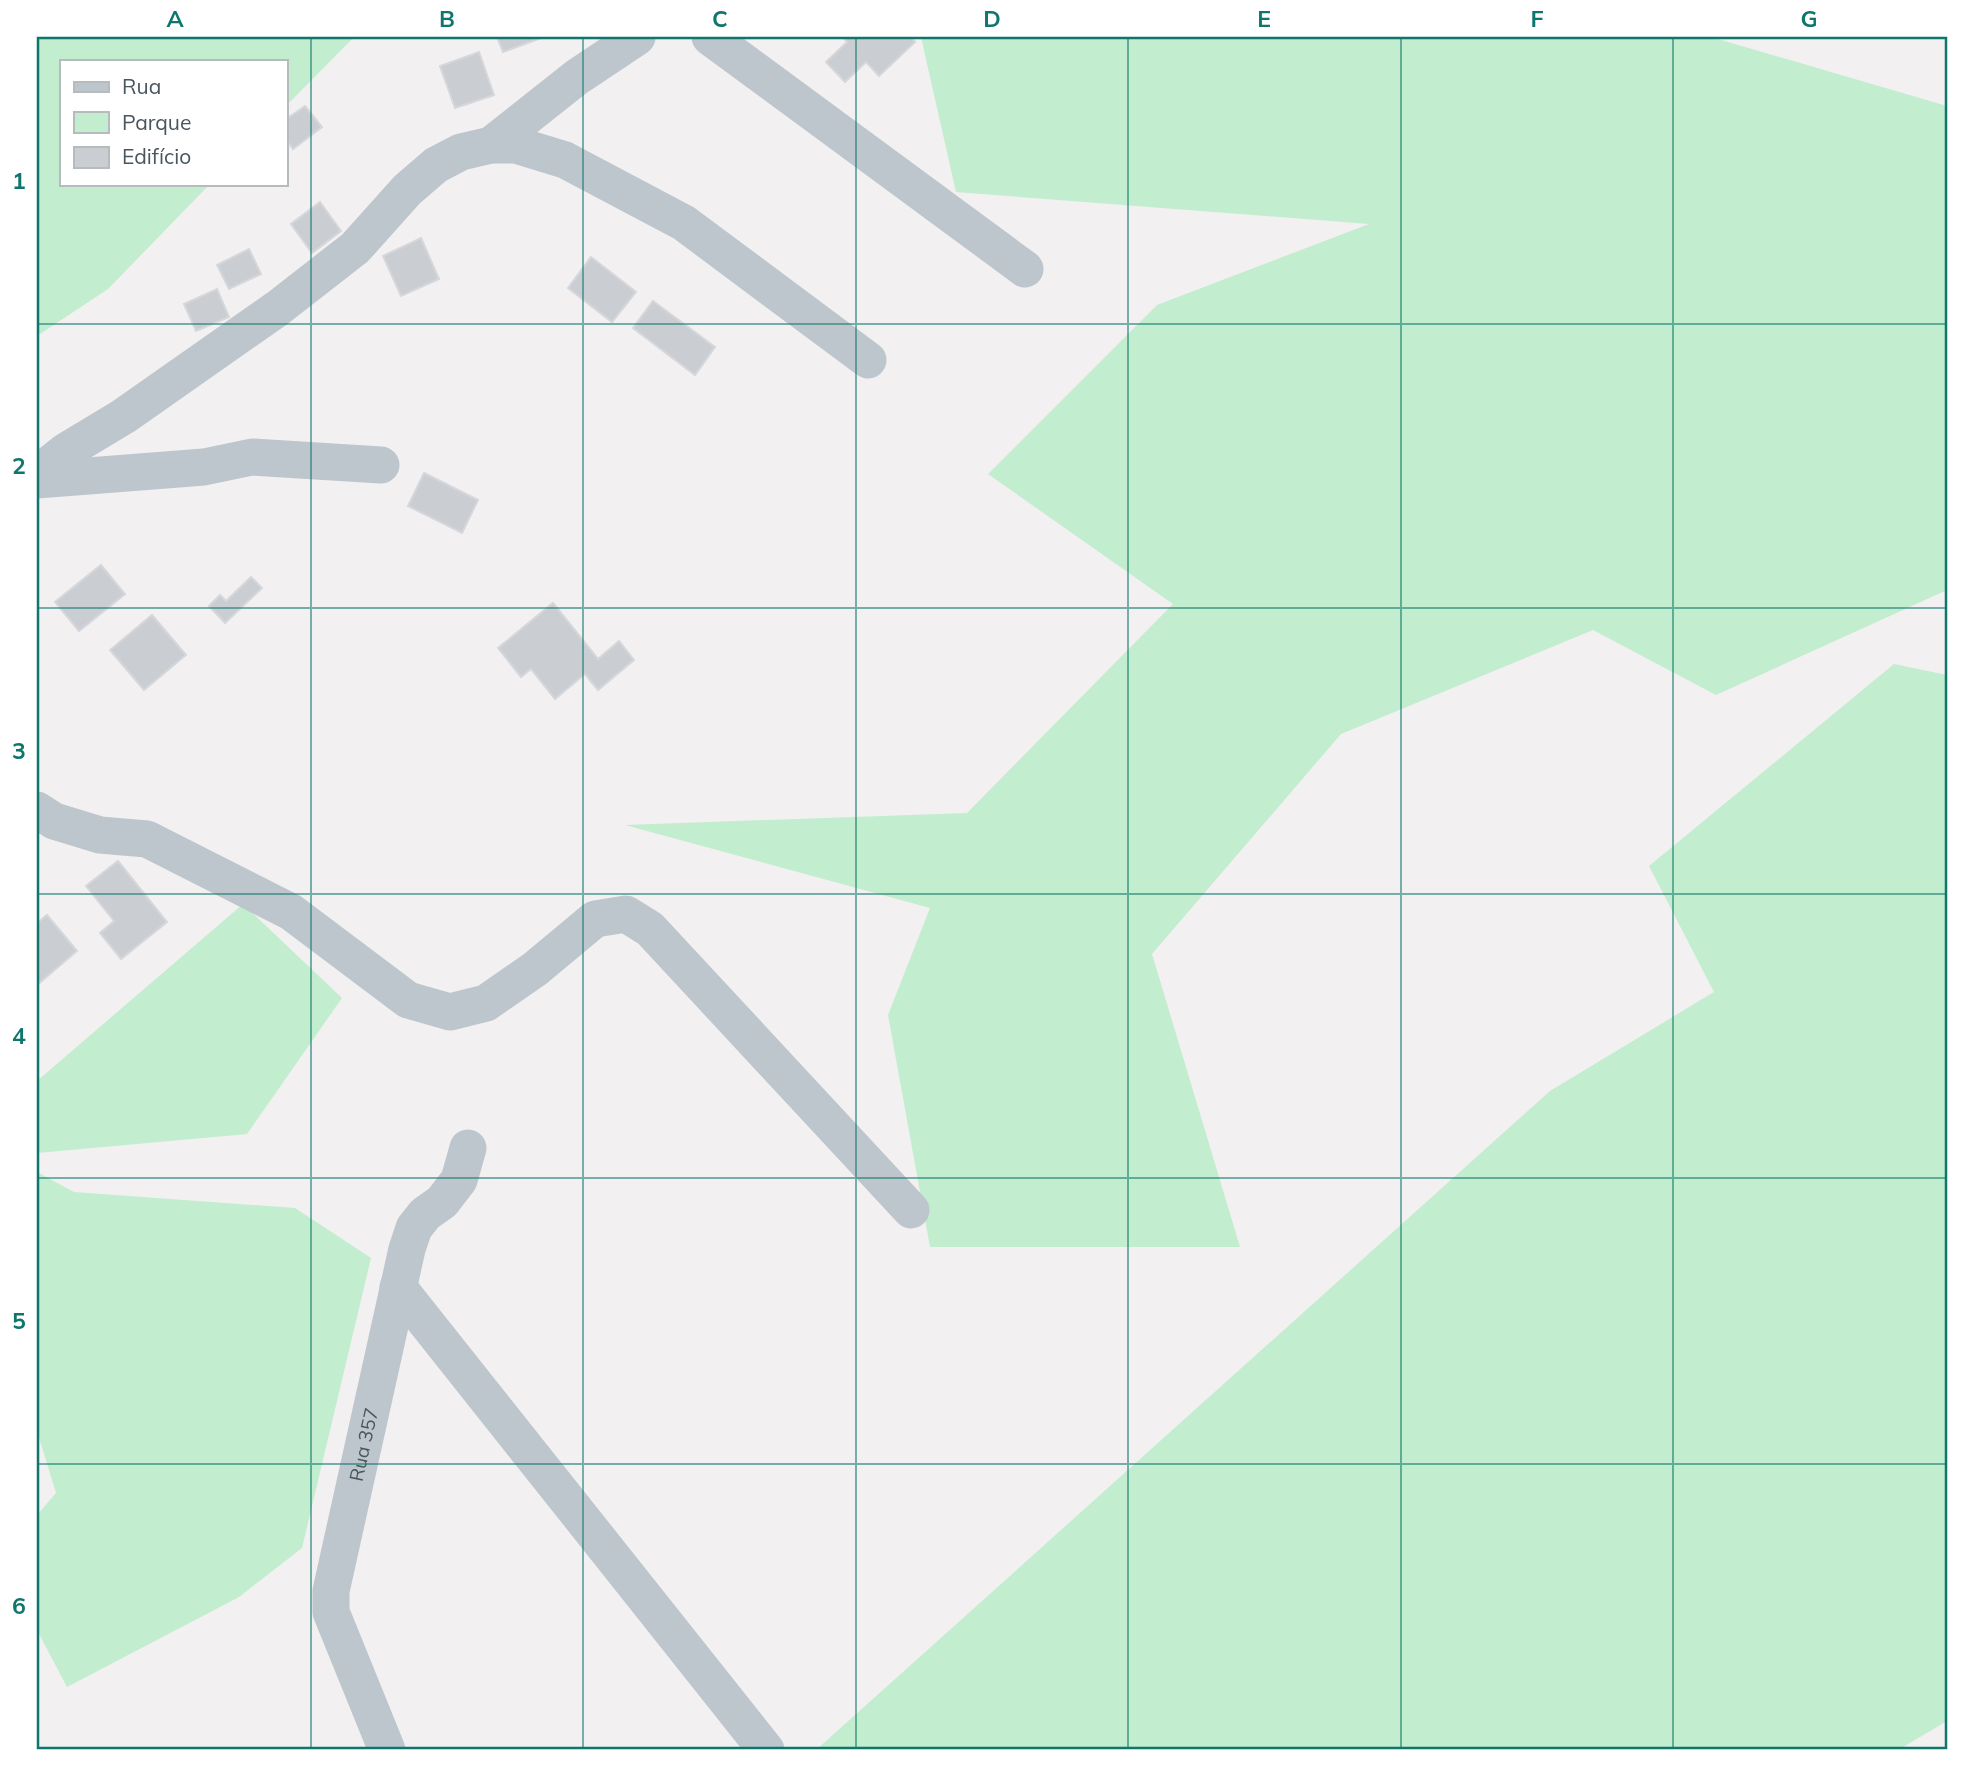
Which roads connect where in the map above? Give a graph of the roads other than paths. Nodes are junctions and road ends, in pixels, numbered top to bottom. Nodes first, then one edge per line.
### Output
1 (637, 37) edge
2 (710, 37) edge
3 (491, 145) junction
4 (1026, 269) dead end
5 (868, 360) dead end
6 (381, 465) dead end
7 (37, 474) edge
8 (37, 480) edge
9 (37, 810) edge
10 (468, 1147) dead end
11 (911, 1210) dead end
12 (398, 1287) junction
13 (387, 1750) edge
14 (766, 1750) edge

1 - 3 street
2 - 4 street
3 - 5 street
3 - 7 street
6 - 8 street
9 - 11 street
10 - 12 street, Rua 357
12 - 13 street, Rua 357
12 - 14 street

